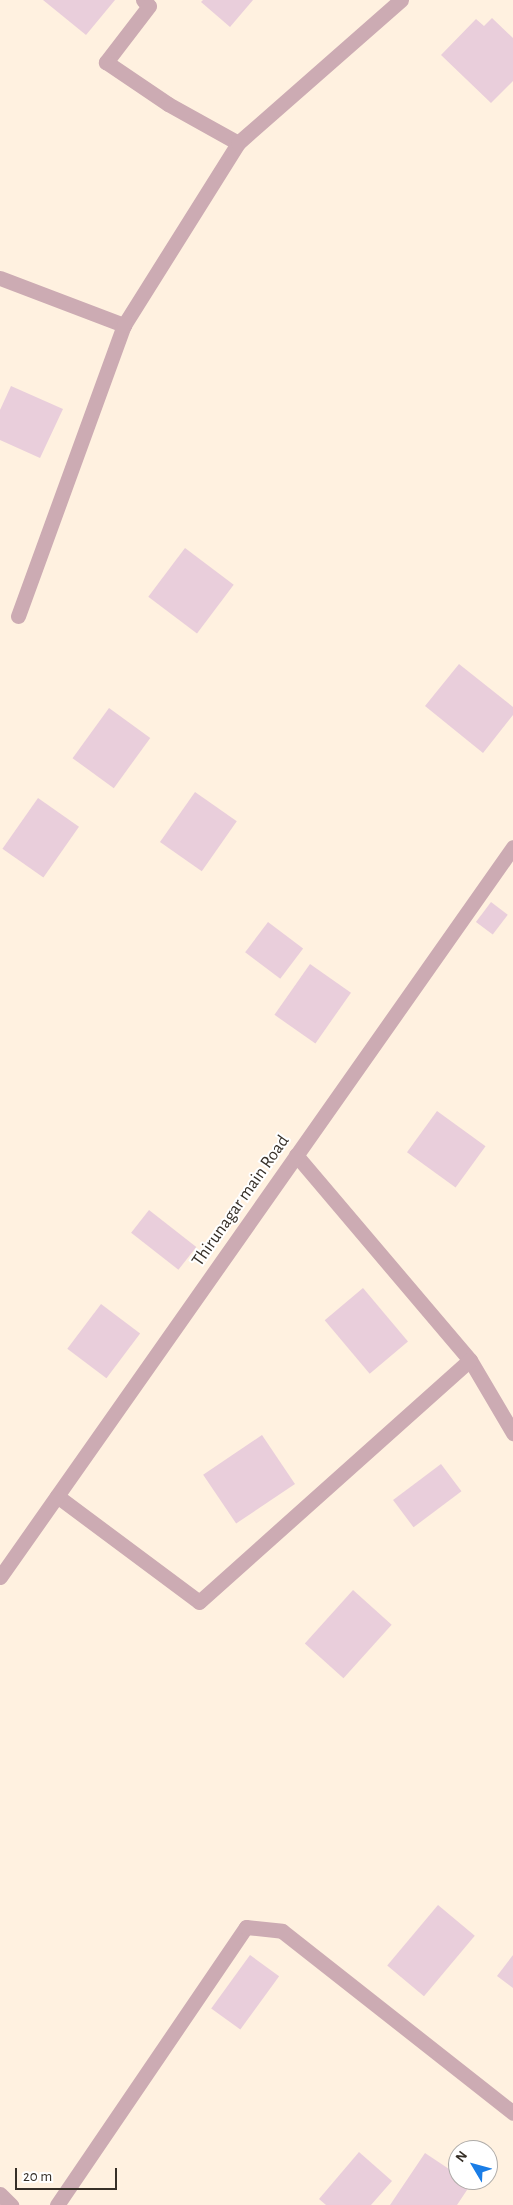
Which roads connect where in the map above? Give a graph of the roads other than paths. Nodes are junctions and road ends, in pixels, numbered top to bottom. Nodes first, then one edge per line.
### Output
1 (144, 0) edge
2 (401, 0) edge
3 (238, 143) junction
4 (0, 278) edge
5 (124, 325) junction
6 (18, 616) dead end
7 (513, 847) edge
8 (296, 1155) junction
9 (470, 1360) junction
10 (513, 1433) edge
11 (57, 1496) junction
12 (0, 1577) edge
13 (513, 2113) edge
14 (0, 2194) edge
15 (11, 2205) edge
16 (57, 2205) edge

1 - 3 street
2 - 3 street
3 - 5 street
4 - 5 street
5 - 6 street
7 - 8 street, Thirunagar main Road
8 - 9 street
8 - 11 street, Thirunagar main Road
9 - 10 street
9 - 11 street
11 - 12 street, Thirunagar main Road
13 - 16 street
14 - 15 street

